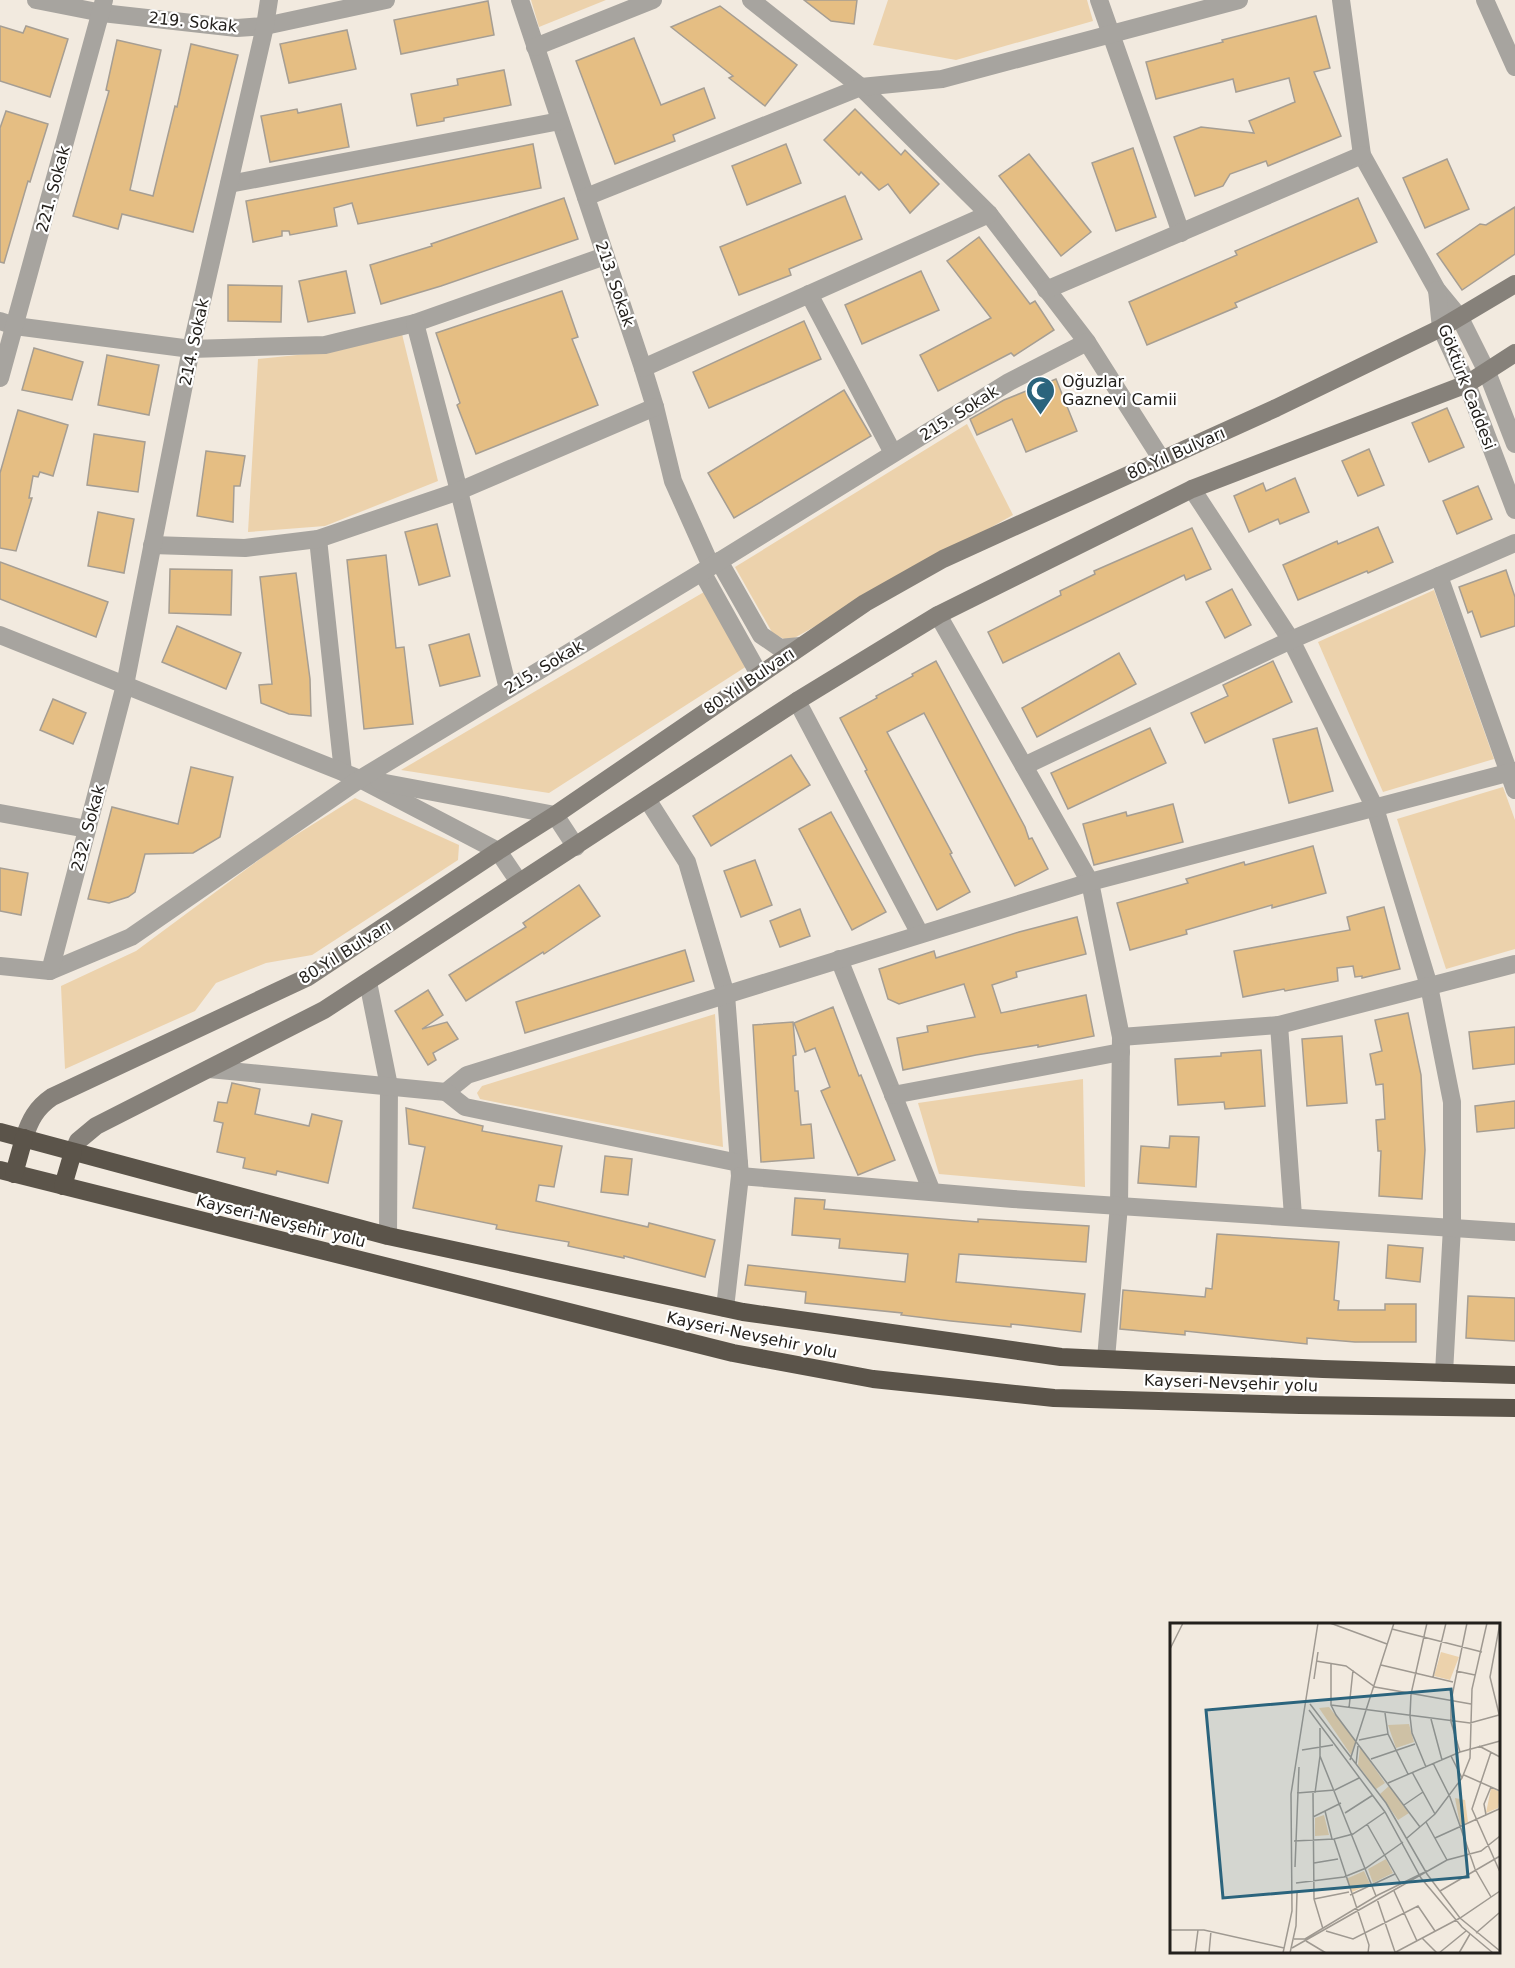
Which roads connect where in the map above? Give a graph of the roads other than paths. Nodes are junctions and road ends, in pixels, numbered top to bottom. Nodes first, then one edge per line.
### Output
1 (36, 0) edge
2 (269, 0) edge
3 (386, 0) edge
4 (520, 0) edge
5 (653, 0) edge
6 (751, 0) edge
7 (1099, 0) edge
8 (1239, 0) edge
9 (1341, 0) edge
10 (1485, 0) edge
11 (103, 6) edge
12 (265, 26) junction
13 (1112, 35) junction
14 (535, 46) junction
15 (1515, 67) edge
16 (861, 87) junction
17 (560, 121) junction
18 (1362, 155) junction
19 (229, 184) junction
20 (586, 197) junction
21 (988, 214) junction
22 (1181, 233) junction
23 (605, 256) junction
24 (1515, 284) edge
25 (1046, 290) junction
26 (1437, 290) junction
27 (809, 294) junction
28 (1460, 318) junction
29 (415, 323) junction
30 (8, 324) edge
31 (1441, 328) junction
32 (1087, 342) junction
33 (191, 349) junction
34 (1515, 353) edge
35 (643, 368) junction
36 (1487, 372) junction
37 (0, 378) edge
38 (1467, 384) junction
39 (655, 406) junction
40 (1515, 444) edge
41 (893, 453) junction
42 (1162, 460) junction
43 (1192, 489) junction
44 (459, 491) junction
45 (1515, 510) edge
46 (318, 539) junction
47 (1515, 543) edge
48 (152, 545) junction
49 (711, 566) junction
50 (1439, 576) junction
51 (938, 615) junction
52 (0, 635) edge
53 (1291, 640) junction
54 (800, 646) junction
55 (759, 674) junction
56 (125, 685) junction
57 (507, 689) junction
58 (797, 701) junction
59 (1024, 766) junction
60 (1512, 772) edge
61 (352, 775) junction
62 (1515, 790) edge
63 (647, 799) junction
64 (1376, 808) junction
65 (0, 813) edge
66 (555, 815) junction
67 (87, 829) junction
68 (576, 847) junction
69 (498, 851) junction
70 (519, 882) junction
71 (1090, 882) junction
72 (920, 934) junction
73 (839, 960) junction
74 (1515, 964) edge
75 (0, 966) edge
76 (50, 971) junction
77 (368, 982) junction
78 (1429, 986) junction
79 (726, 995) junction
80 (1279, 1024) junction
81 (1121, 1045) junction
82 (209, 1069) junction
83 (388, 1086) junction
84 (446, 1092) junction
85 (893, 1095) junction
86 (0, 1132) edge
87 (24, 1138) junction
88 (73, 1152) junction
89 (739, 1169) junction
90 (7, 1172) edge
91 (63, 1186) junction
92 (932, 1192) junction
93 (1119, 1205) junction
94 (1293, 1216) junction
95 (1452, 1227) junction
96 (1515, 1232) edge
97 (388, 1236) junction
98 (725, 1308) junction
99 (1106, 1359) junction
100 (1444, 1373) junction
101 (1515, 1375) edge
102 (1515, 1408) edge

1 - 11 street, 219. Sokak
2 - 12 street, 214. Sokak
3 - 12 street, 219. Sokak
4 - 14 street, 213. Sokak
5 - 14 street
6 - 16 street
7 - 13 street
8 - 13 street
9 - 18 street
10 - 15 street
11 - 12 street, 219. Sokak
11 - 30 street, 221. Sokak
12 - 19 street, 214. Sokak
13 - 16 street
13 - 22 street
14 - 17 street, 213. Sokak
16 - 20 street
16 - 21 street
17 - 19 street
17 - 20 street, 213. Sokak
18 - 22 street
18 - 26 street
19 - 33 street, 214. Sokak
20 - 23 street, 213. Sokak
21 - 25 street
21 - 27 street
22 - 25 street
23 - 29 street
23 - 35 street, 213. Sokak
24 - 28 street, 80.Yıl Bulvarı
25 - 32 street
26 - 28 street, Göktürk Caddesi
26 - 31 street, Göktürk Caddesi
27 - 35 street
27 - 41 street
28 - 31 street, 80.Yıl Bulvarı
28 - 36 street, Göktürk Caddesi
29 - 33 street
29 - 44 street
30 - 33 street
30 - 37 street, 221. Sokak
31 - 38 street, Göktürk Caddesi
31 - 42 street, 80.Yıl Bulvarı
32 - 41 street, 215. Sokak
32 - 42 street
33 - 48 street, 214. Sokak
34 - 36 street
35 - 39 street, 213. Sokak
36 - 38 street
36 - 40 street, Göktürk Caddesi
38 - 43 street
38 - 45 street, Göktürk Caddesi
39 - 44 street
39 - 49 street, 213. Sokak
41 - 49 street, 215. Sokak
42 - 54 street, 80.Yıl Bulvarı
43 - 51 street
43 - 53 street
44 - 46 street
44 - 57 street
46 - 48 street
46 - 61 street
47 - 50 street
48 - 56 street, 214. Sokak
49 - 54 street, 213. Sokak
49 - 55 street, 213. Sokak
49 - 57 street, 215. Sokak
50 - 53 street
50 - 60 street
51 - 58 street
51 - 59 street
52 - 56 street
53 - 59 street
53 - 64 street
54 - 55 street, 80.Yıl Bulvarı
55 - 66 street, 80.Yıl Bulvarı
56 - 61 street
56 - 67 street, 232. Sokak
57 - 61 street, 215. Sokak
58 - 63 street
58 - 72 street
59 - 71 street
60 - 62 street
60 - 64 street
61 - 66 street
61 - 69 street
61 - 76 street, 215. Sokak
63 - 68 street
63 - 79 street
64 - 71 street
64 - 78 street
65 - 67 street
66 - 68 street
66 - 69 street, 80.Yıl Bulvarı
67 - 76 street, 232. Sokak
68 - 70 street
69 - 70 street
69 - 87 street, 80.Yıl Bulvarı
70 - 77 street
71 - 72 street
71 - 81 street
72 - 73 street
73 - 79 street
73 - 85 street
74 - 78 street
75 - 76 street, 215. Sokak
77 - 82 street
77 - 83 street
78 - 80 street
78 - 95 street
79 - 84 street
79 - 89 street
80 - 81 street
80 - 94 street
81 - 85 street
81 - 93 street
82 - 83 street
82 - 88 street
83 - 84 street
83 - 97 street
84 - 89 street
85 - 92 street
86 - 87 highway, Kayseri-Nevşehir yolu
87 - 88 highway, Kayseri-Nevşehir yolu
87 - 90 highway
88 - 91 highway
88 - 97 highway, Kayseri-Nevşehir yolu
89 - 92 street
89 - 98 street
90 - 91 highway, Kayseri-Nevşehir yolu
91 - 102 highway, Kayseri-Nevşehir yolu
92 - 93 street
93 - 94 street
93 - 99 street
94 - 95 street
95 - 96 street
95 - 100 street
97 - 98 highway, Kayseri-Nevşehir yolu
98 - 99 highway, Kayseri-Nevşehir yolu
99 - 100 highway, Kayseri-Nevşehir yolu
100 - 101 highway, Kayseri-Nevşehir yolu

